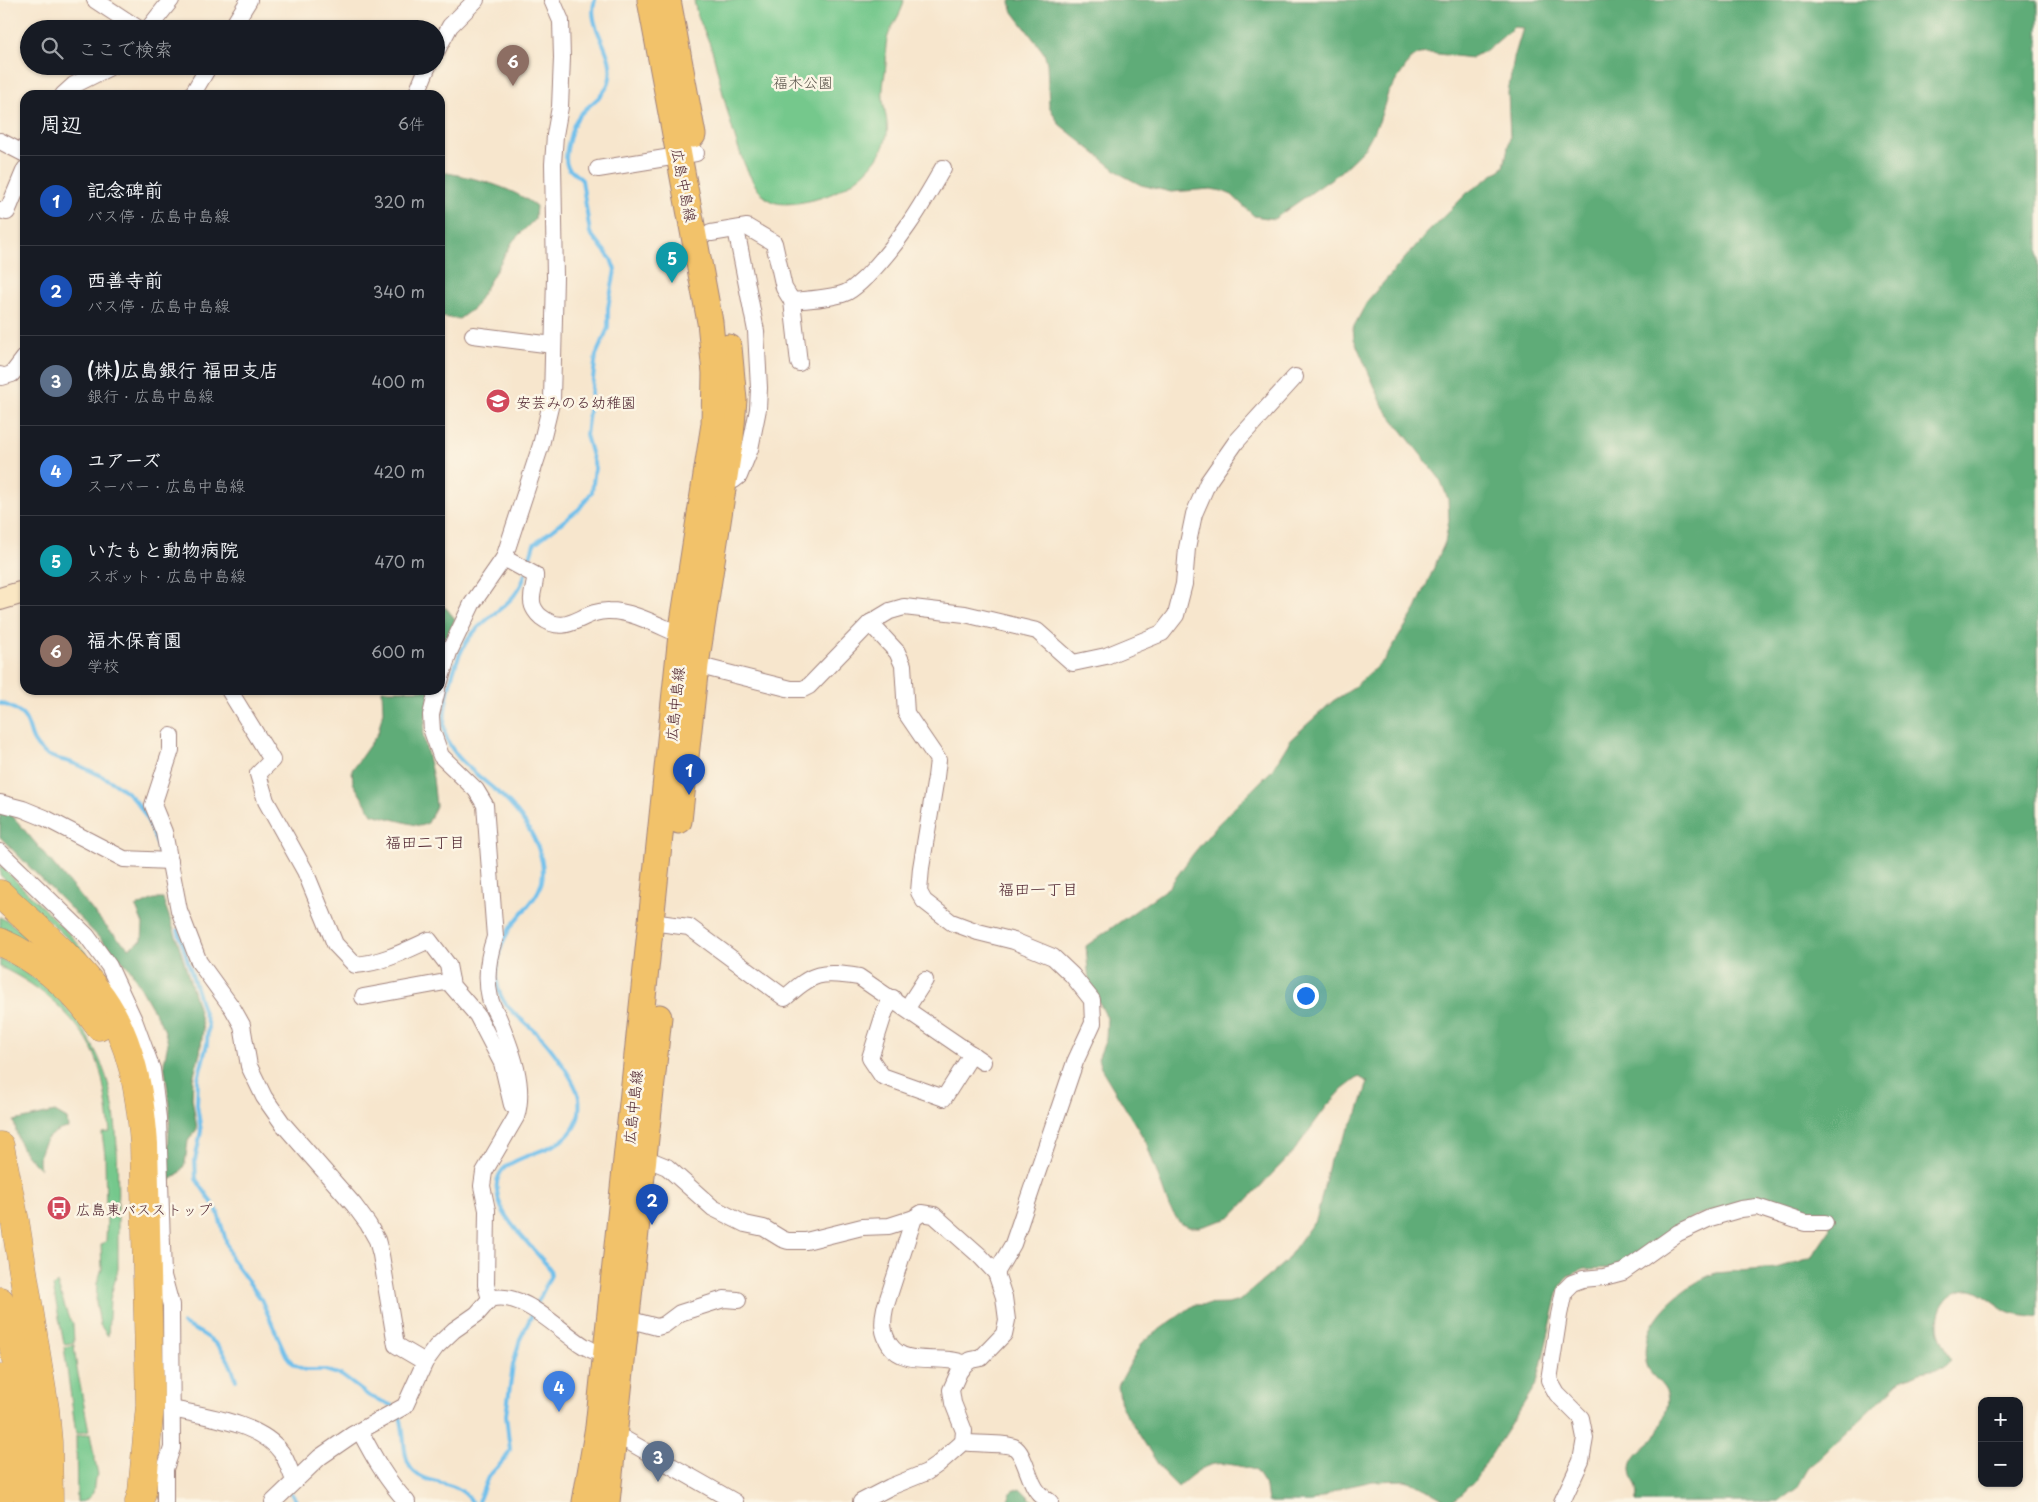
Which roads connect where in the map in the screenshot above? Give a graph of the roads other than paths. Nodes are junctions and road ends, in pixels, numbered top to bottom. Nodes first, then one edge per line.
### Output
1 (95, 0) edge
2 (171, 0) edge
3 (248, 0) edge
4 (476, 0) edge
5 (552, 0) edge
6 (650, 0) edge
7 (668, 0) edge
8 (125, 20) edge
9 (155, 20) edge
10 (236, 20) edge
11 (445, 35) edge
12 (95, 75) edge
13 (204, 75) edge
14 (424, 75) edge
15 (69, 90) edge
16 (195, 90) edge
17 (418, 90) edge
18 (0, 140) edge
19 (20, 151) edge
20 (688, 154) junction
21 (943, 168) dead end
22 (598, 169) dead end
23 (20, 180) edge
24 (0, 210) edge
25 (736, 229) junction
26 (711, 233) junction
27 (792, 301) junction
28 (473, 335) dead end
29 (553, 345) junction
30 (20, 364) edge
31 (799, 364) dead end
32 (0, 376) edge
33 (1295, 377) dead end
34 (714, 480) junction
35 (504, 558) junction
36 (870, 623) junction
37 (681, 635) junction
38 (687, 664) junction
39 (445, 665) edge
40 (232, 695) edge
41 (436, 695) edge
42 (171, 736) dead end
43 (0, 803) edge
44 (0, 852) edge
45 (170, 861) junction
46 (0, 894) edge
47 (659, 922) junction
48 (0, 942) edge
49 (925, 980) dead end
50 (451, 981) junction
51 (363, 997) dead end
52 (893, 998) junction
53 (907, 1008) junction
54 (516, 1117) junction
55 (0, 1146) edge
56 (636, 1157) junction
57 (914, 1218) junction
58 (1825, 1223) dead end
59 (996, 1273) junction
60 (490, 1299) junction
61 (738, 1300) dead end
62 (0, 1301) edge
63 (627, 1320) junction
64 (614, 1357) junction
65 (425, 1362) junction
66 (965, 1364) junction
67 (0, 1378) edge
68 (172, 1409) junction
69 (360, 1431) junction
70 (606, 1431) junction
71 (963, 1442) junction
72 (294, 1480) junction
73 (141, 1489) edge
74 (0, 1498) edge
75 (48, 1501) edge
76 (165, 1502) edge
77 (273, 1502) edge
78 (406, 1502) edge
79 (585, 1502) edge
80 (607, 1502) edge
81 (735, 1502) edge
82 (861, 1502) edge
83 (1050, 1502) edge
84 (1562, 1502) edge

1 - 8 street
2 - 9 street
3 - 10 street
4 - 11 street
5 - 29 street
6 - 20 main road, 広島中島線
7 - 20 main road, 広島中島線
12 - 15 street
13 - 16 street
14 - 17 street
18 - 19 street
20 - 22 street
20 - 26 main road, 広島中島線
20 - 34 main road, 広島中島線
21 - 27 street
23 - 24 street
25 - 26 street
25 - 27 street
25 - 34 street
26 - 34 main road, 広島中島線
27 - 31 street
28 - 29 street
29 - 35 street
30 - 32 street
33 - 36 street
34 - 37 main road, 広島中島線
34 - 38 main road, 広島中島線
35 - 37 street
35 - 39 street
36 - 38 street
36 - 59 street
37 - 38 main road, 広島中島線
38 - 47 main road, 広島中島線
40 - 50 street
41 - 54 street
42 - 45 street
43 - 45 street
44 - 68 street
45 - 65 street
46 - 73 highway
47 - 52 street
47 - 56 main road, 広島中島線
48 - 73 highway
49 - 53 street
50 - 51 street
50 - 54 street
52 - 53 street
52 - 53 street
54 - 60 street
55 - 75 highway
56 - 57 street
56 - 63 main road, 広島中島線
56 - 64 main road, 広島中島線
57 - 59 street
57 - 66 street
58 - 84 street
59 - 66 street
60 - 64 street
60 - 65 street
61 - 63 street
62 - 75 highway
63 - 64 main road, 広島中島線
64 - 70 main road, 広島中島線
65 - 69 street
66 - 71 street
67 - 74 highway
68 - 72 street
68 - 76 street
69 - 72 street
69 - 78 street
70 - 79 main road, 広島中島線
70 - 80 main road, 広島中島線
70 - 81 street
71 - 82 street
71 - 83 street
72 - 77 street

